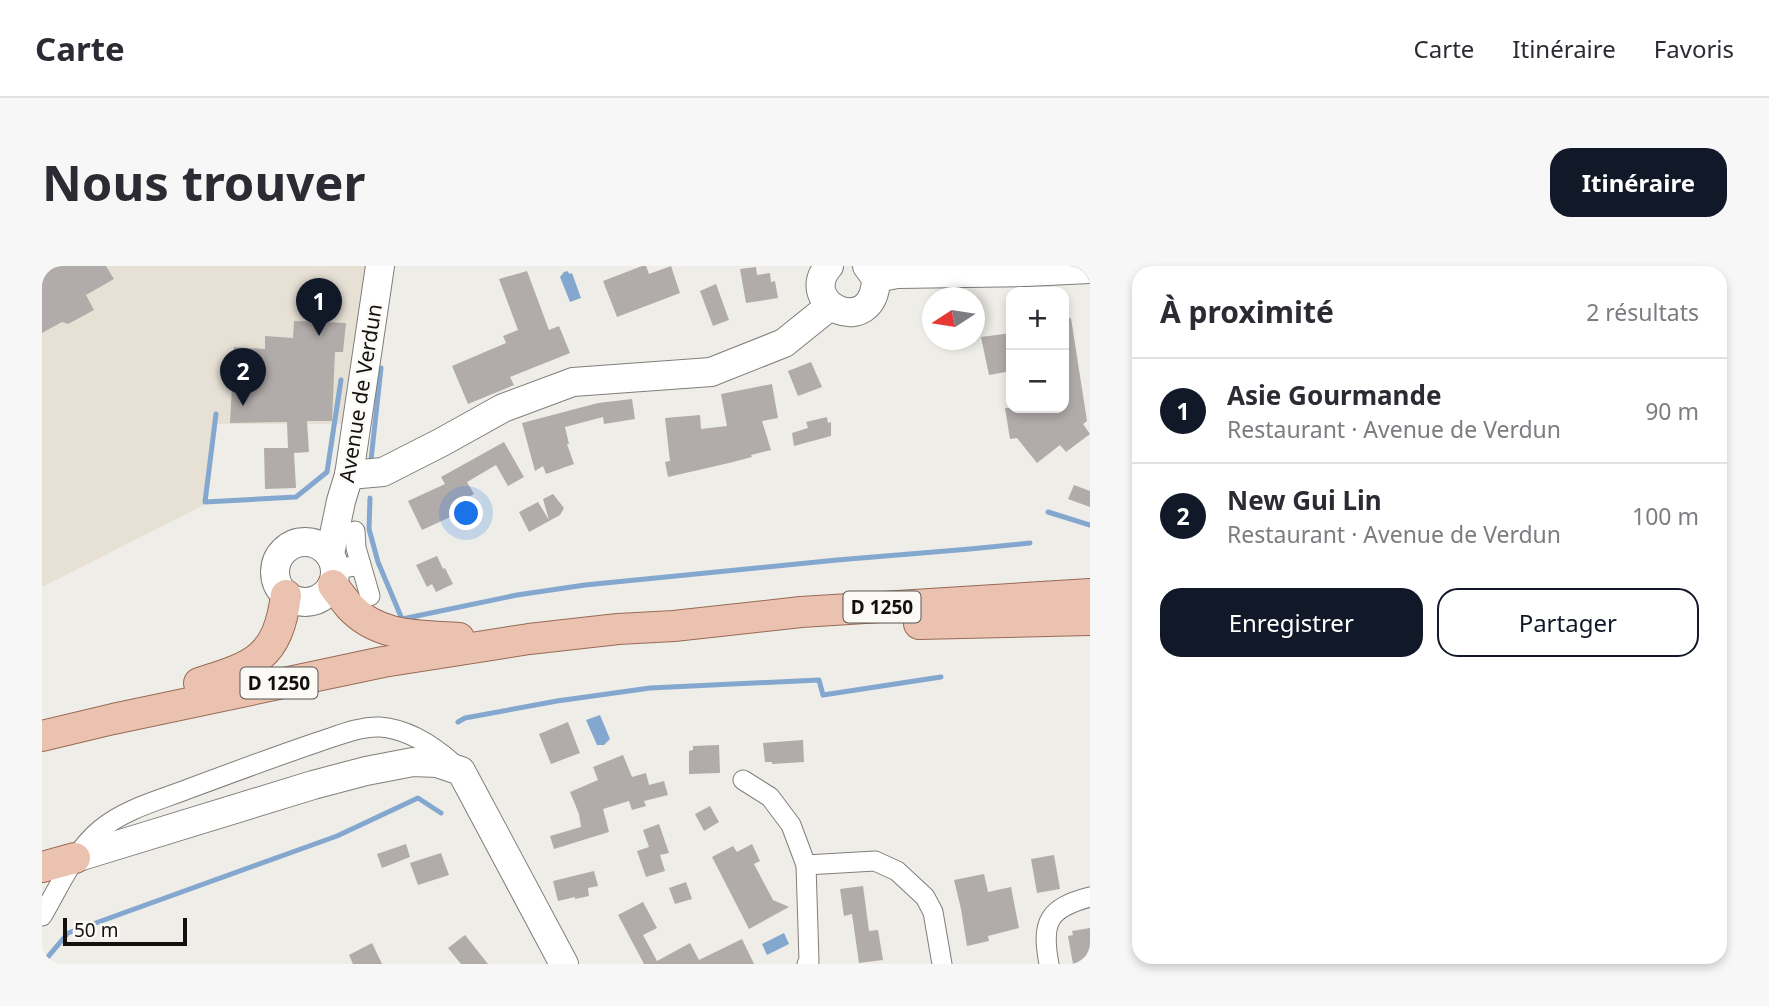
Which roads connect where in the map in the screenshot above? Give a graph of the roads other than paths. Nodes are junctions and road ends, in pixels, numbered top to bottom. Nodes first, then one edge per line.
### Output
1 (380, 266) edge
2 (829, 266) edge
3 (1090, 269) edge
4 (872, 272) edge
5 (830, 306) junction
6 (349, 475) junction
7 (333, 563) junction
8 (1090, 594) edge
9 (286, 595) junction
10 (370, 596) dead end
11 (1090, 620) edge
12 (674, 626) junction
13 (519, 641) junction
14 (42, 734) edge
15 (461, 771) junction
16 (743, 780) dead end
17 (75, 858) junction
18 (806, 865) junction
19 (42, 867) edge
20 (1090, 897) edge
21 (42, 916) edge
22 (564, 964) edge
23 (807, 964) edge
24 (942, 964) edge
25 (1049, 964) edge

1 - 6 street, Avenue de Verdun
2 - 5 street
3 - 4 street
4 - 5 street
5 - 6 street
6 - 7 street, Avenue de Verdun
7 - 9 street
7 - 9 street
7 - 10 street, Avenue de Verdun
7 - 13 main road
8 - 12 main road, D 1250
9 - 14 main road
11 - 12 main road, D 1250
12 - 13 main road, D 1250
13 - 14 main road, D 1250
15 - 17 street
15 - 17 street
15 - 22 street
16 - 18 street
17 - 19 main road
17 - 21 street
18 - 23 street
18 - 24 street
20 - 25 street

